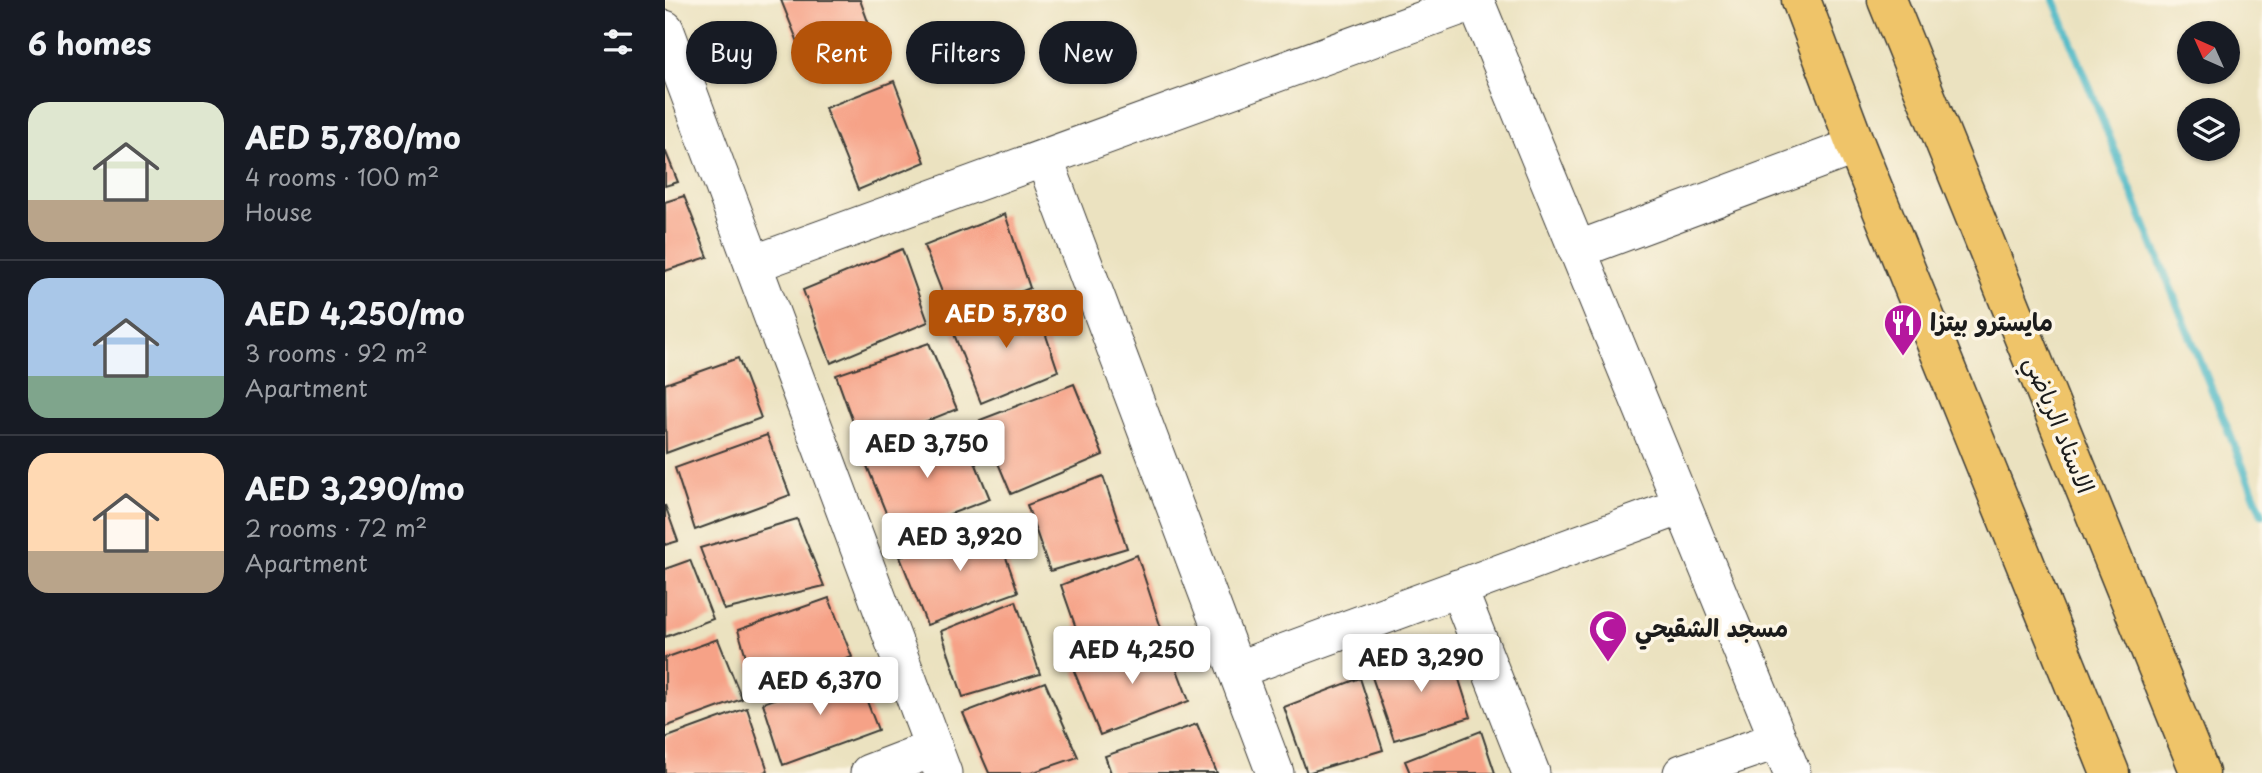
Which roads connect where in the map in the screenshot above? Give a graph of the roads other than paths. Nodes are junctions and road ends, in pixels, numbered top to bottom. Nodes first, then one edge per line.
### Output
1 (1801, 0) edge
2 (1887, 0) edge
3 (1475, 1) edge
4 (665, 29) edge
5 (1856, 146) junction
6 (1044, 158) junction
7 (1577, 250) junction
8 (753, 264) junction
9 (1682, 506) junction
10 (1458, 588) junction
11 (1236, 670) junction
12 (1778, 740) junction
13 (938, 760) edge
14 (869, 773) edge
15 (1275, 773) edge
16 (1531, 773) edge
17 (1682, 773) edge
18 (1791, 773) edge
19 (2110, 773) edge
20 (2200, 773) edge

1 - 5 main road
2 - 20 main road, الاستاد الرياضي
3 - 6 street
3 - 7 street
4 - 8 street
5 - 7 street
5 - 19 main road
6 - 8 street
6 - 11 street
7 - 9 street
8 - 13 street
9 - 10 street
9 - 12 street
10 - 11 street
10 - 16 street
11 - 15 street
12 - 17 street
12 - 18 street
13 - 14 street

